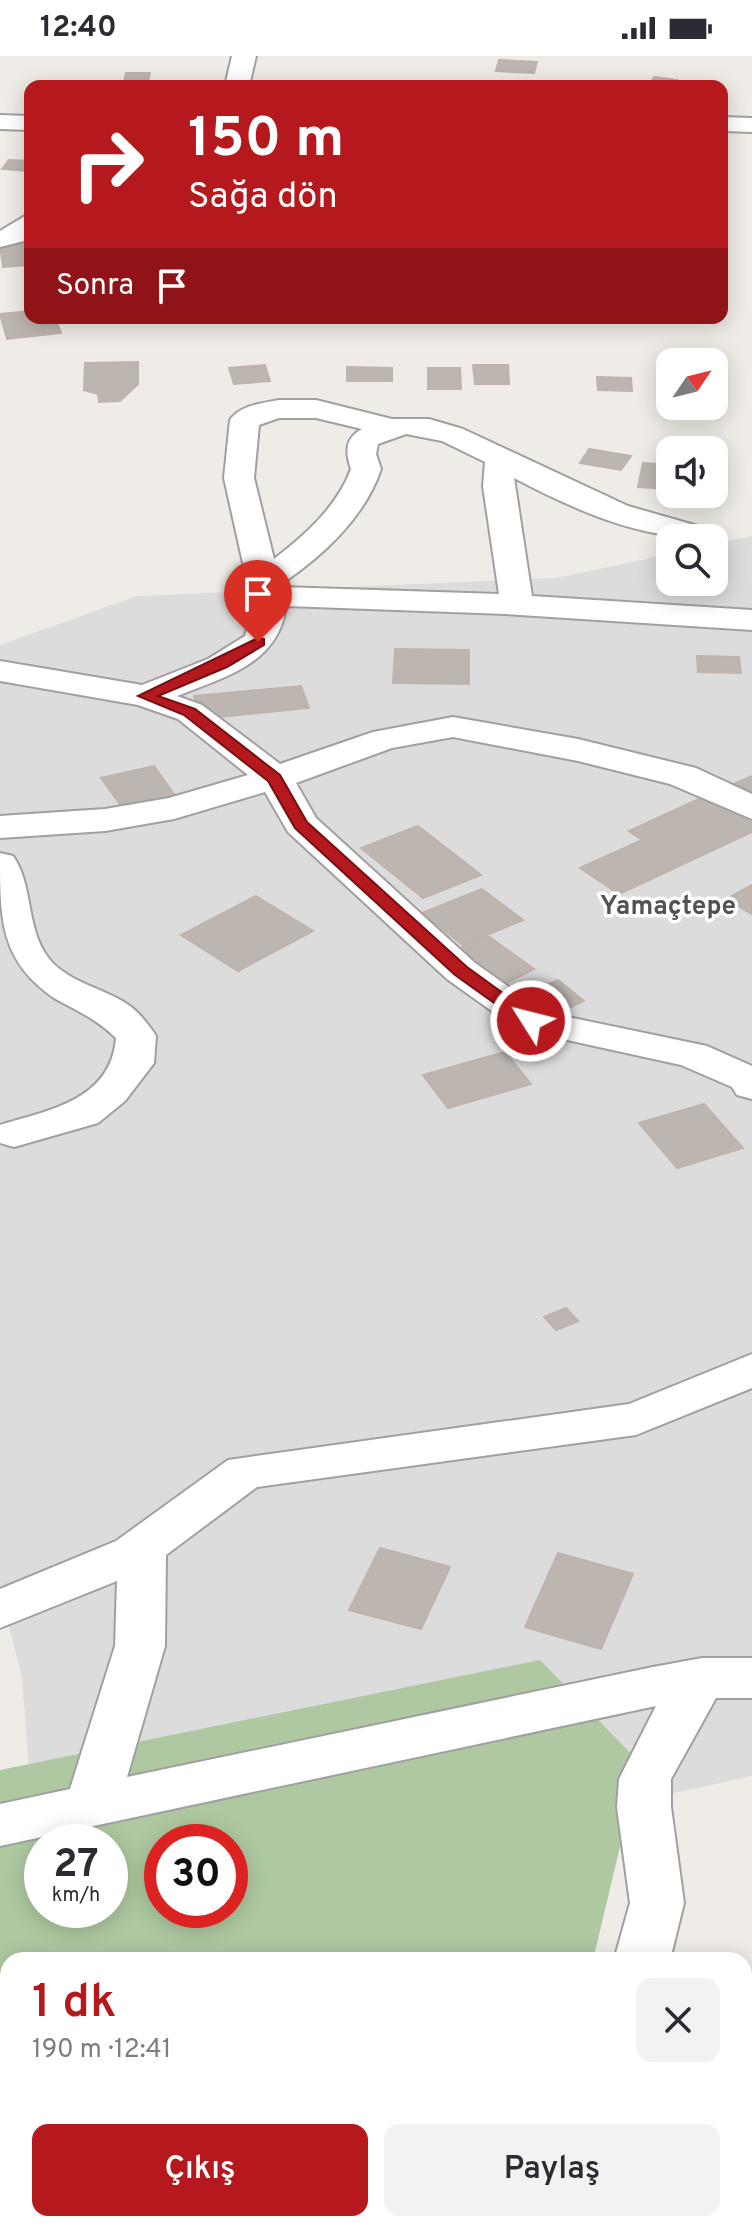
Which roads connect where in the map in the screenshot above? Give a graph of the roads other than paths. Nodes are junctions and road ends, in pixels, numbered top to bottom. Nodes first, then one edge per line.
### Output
1 (244, 56) edge
2 (238, 80) edge
3 (0, 122) edge
4 (24, 123) edge
5 (728, 124) edge
6 (752, 125) edge
7 (24, 227) edge
8 (0, 239) edge
9 (388, 427) junction
10 (501, 459) junction
11 (665, 524) edge
12 (267, 588) junction
13 (705, 596) edge
14 (517, 605) junction
15 (714, 618) junction
16 (752, 620) edge
17 (0, 671) edge
18 (145, 696) junction
19 (275, 778) junction
20 (752, 808) edge
21 (2, 840) edge
22 (752, 1086) edge
23 (14, 1134) dead end
24 (752, 1370) edge
25 (138, 1551) junction
26 (0, 1609) edge
27 (727, 1678) edge
28 (92, 1805) junction
29 (0, 1825) edge
30 (644, 1952) edge

1 - 2 street
3 - 4 street
5 - 6 street
7 - 8 street
9 - 10 street
9 - 12 street
9 - 12 street
10 - 11 street
10 - 14 street
12 - 14 street
12 - 18 street
13 - 15 street
14 - 15 street
15 - 16 street
17 - 18 street
18 - 19 street
19 - 20 street
19 - 21 street
19 - 22 street
21 - 23 street
24 - 25 street
25 - 26 street
25 - 28 street
27 - 28 street
27 - 30 street
28 - 29 street

